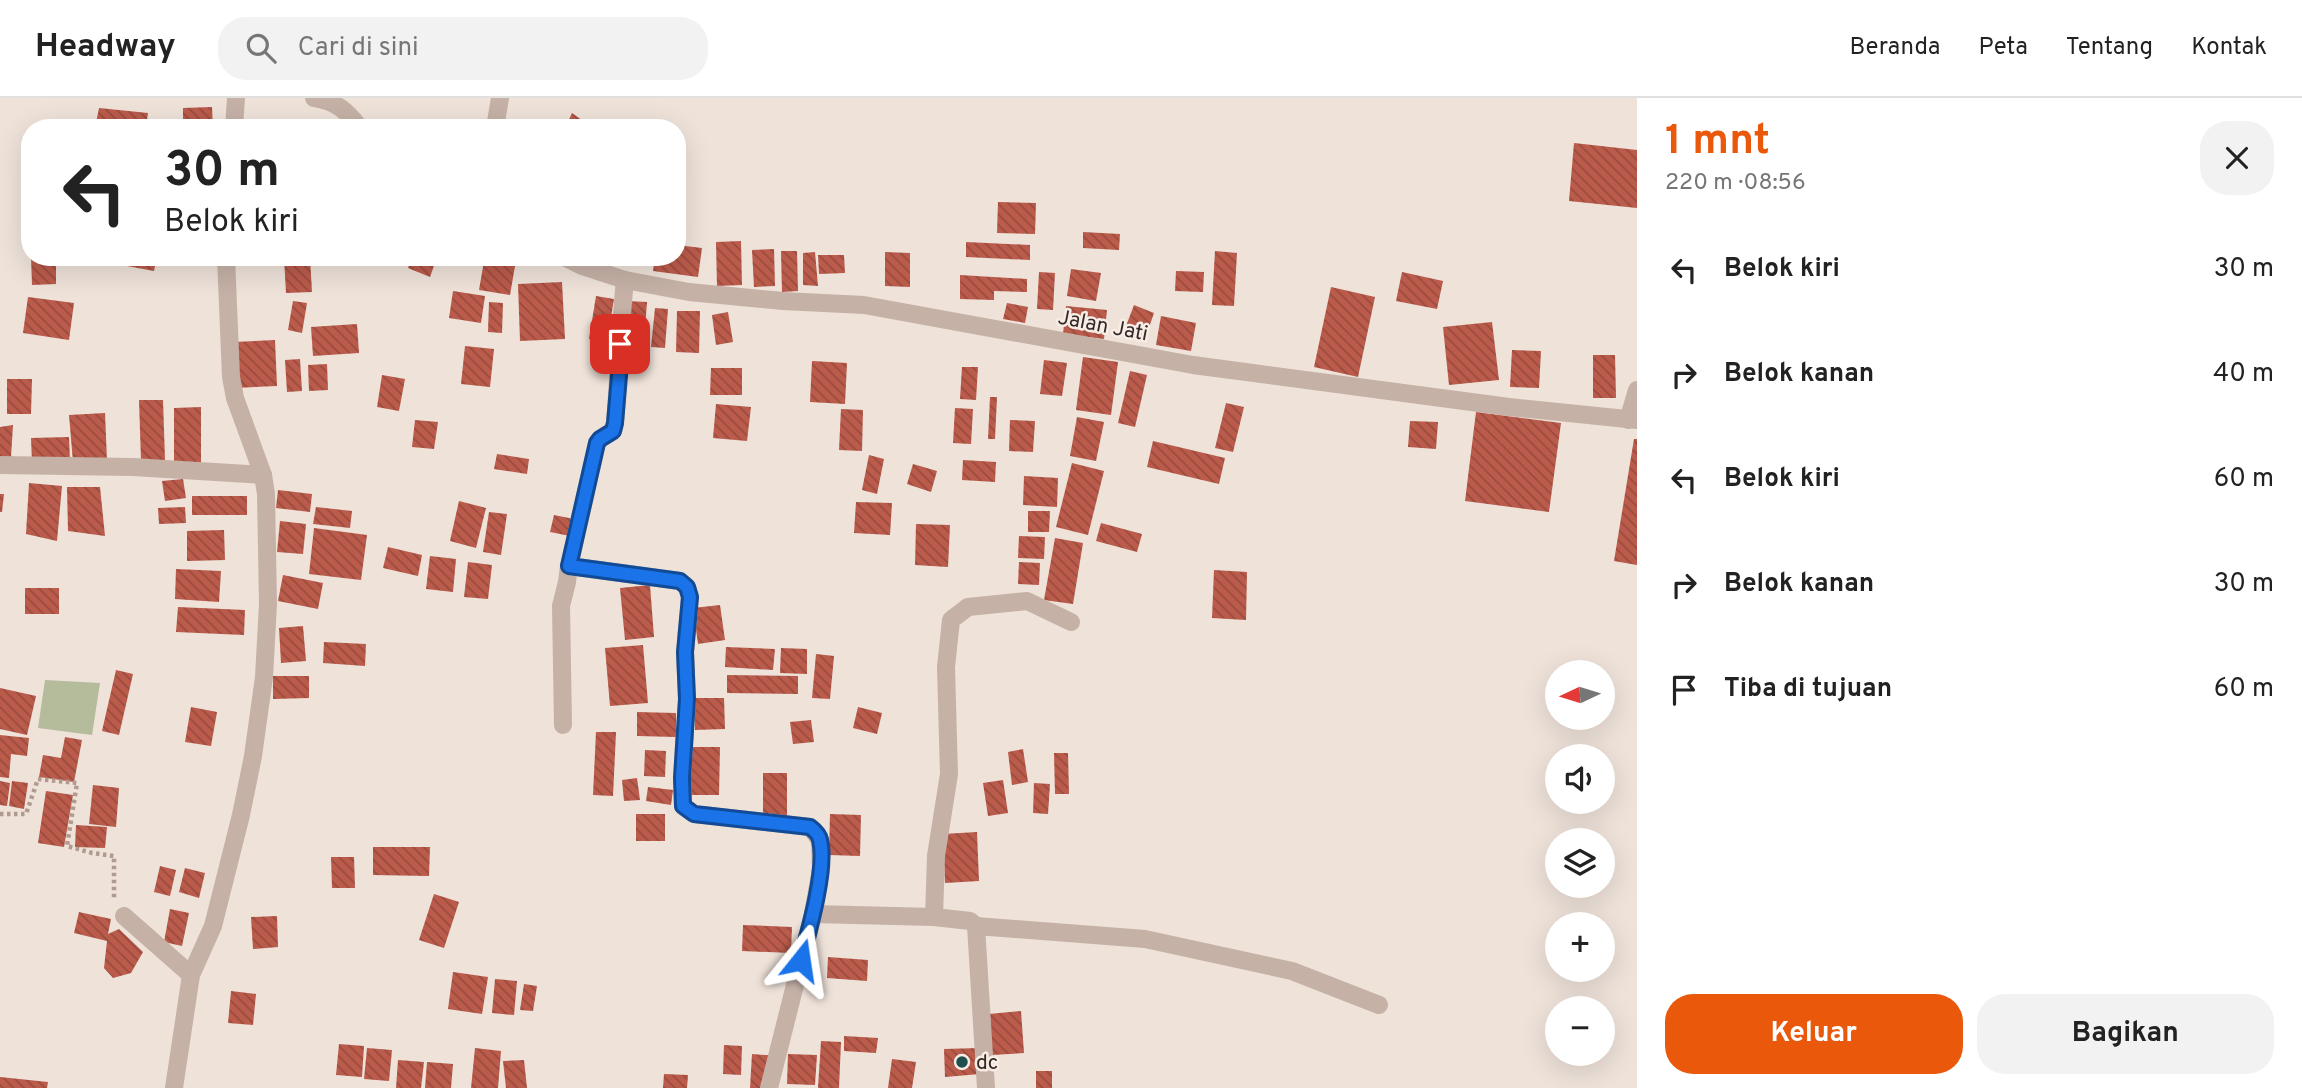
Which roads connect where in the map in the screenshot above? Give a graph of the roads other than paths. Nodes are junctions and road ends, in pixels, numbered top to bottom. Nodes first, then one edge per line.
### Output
1 (236, 98) edge
2 (314, 98) edge
3 (500, 98) edge
4 (341, 102) edge
5 (235, 119) edge
6 (353, 119) edge
7 (496, 119) edge
8 (226, 266) edge
9 (582, 266) edge
10 (625, 279) junction
11 (1637, 390) edge
12 (1632, 420) edge
13 (0, 465) edge
14 (263, 475) junction
15 (569, 566) junction
16 (1071, 622) dead end
17 (564, 725) dead end
18 (813, 914) junction
19 (124, 916) road end
20 (934, 917) junction
21 (976, 926) junction
22 (191, 975) junction
23 (1379, 1004) dead end
24 (174, 1088) edge
25 (769, 1088) edge
26 (986, 1088) edge

1 - 5 street
2 - 4 street
3 - 7 street
4 - 6 street
8 - 14 street
9 - 10 street, Jalan Jati
10 - 12 street, Jalan Jati
10 - 15 street
11 - 12 street
13 - 14 street
14 - 22 street
15 - 17 street
15 - 18 street
16 - 20 street
18 - 20 street
18 - 25 street
19 - 22 street
20 - 21 street
21 - 23 street
21 - 26 street
22 - 24 street

